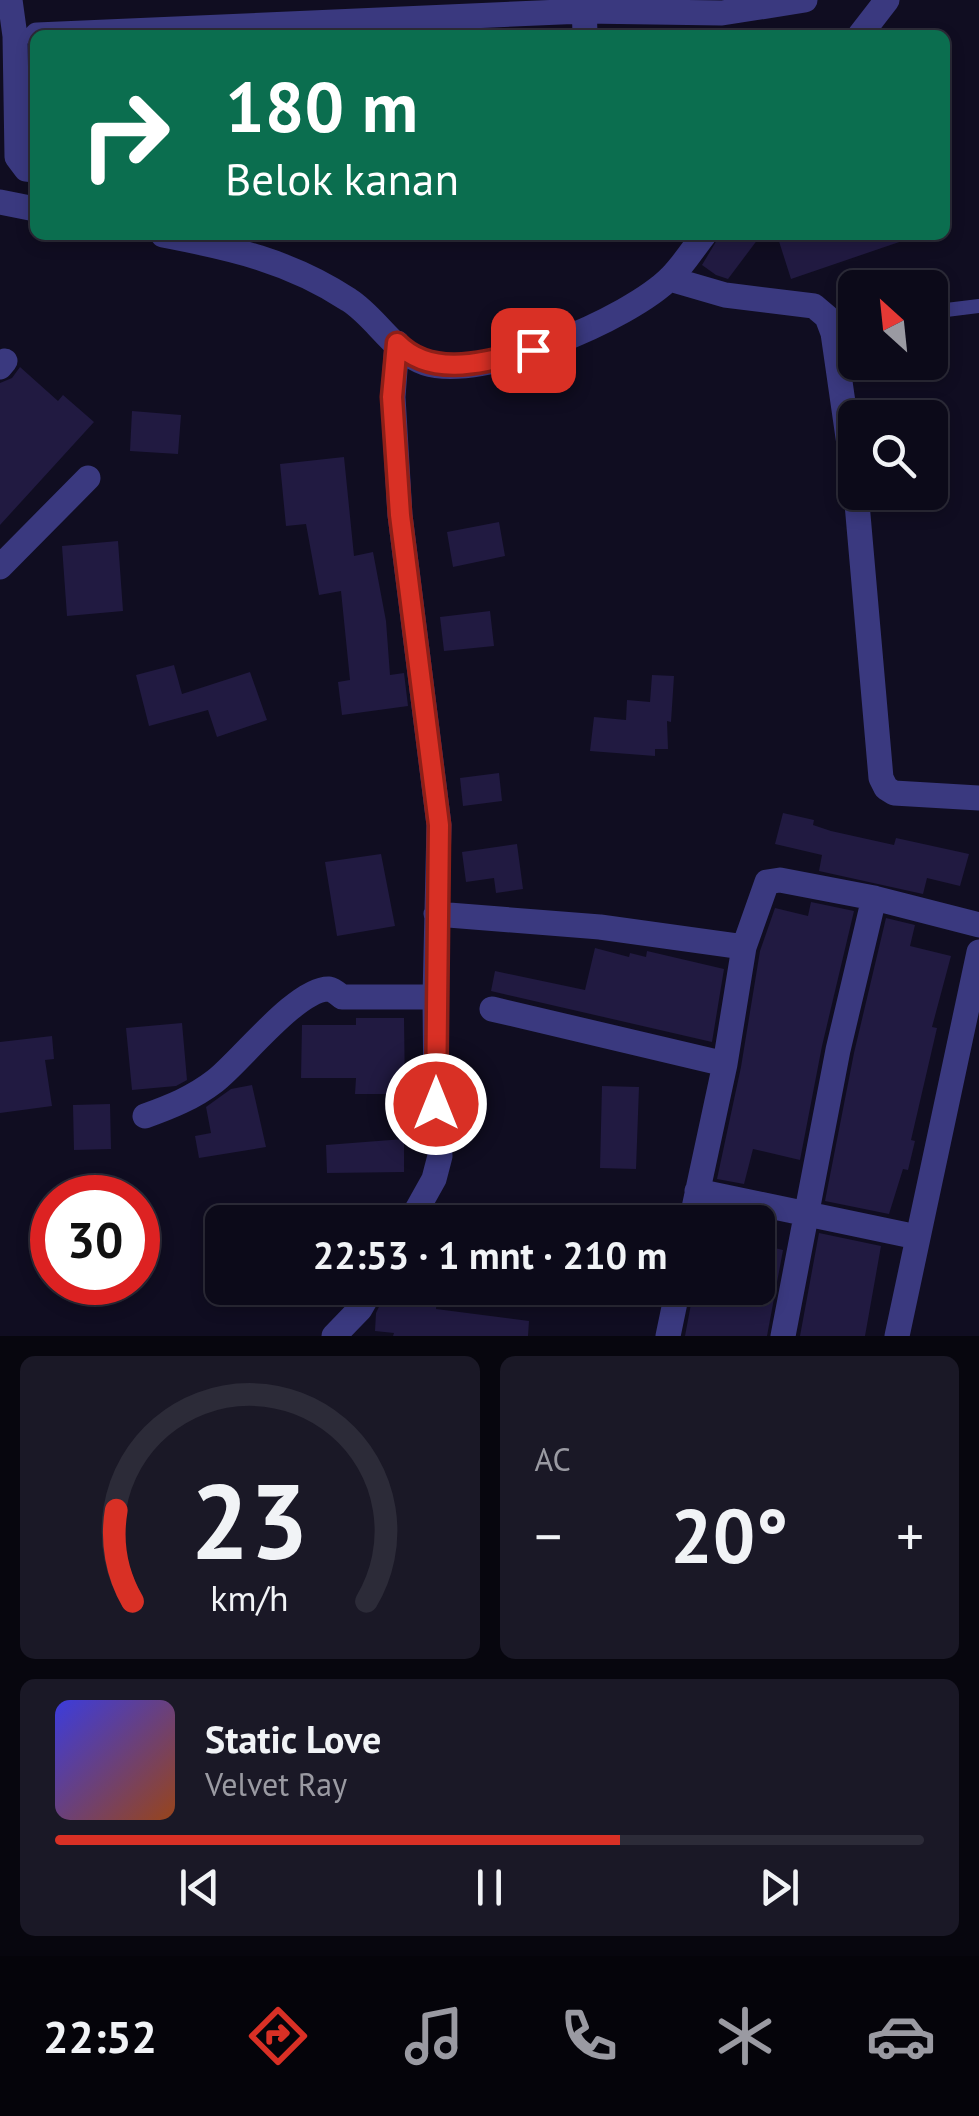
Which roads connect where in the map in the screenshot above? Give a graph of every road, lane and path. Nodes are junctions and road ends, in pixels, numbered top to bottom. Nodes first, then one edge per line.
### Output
1 (10, 0) edge
2 (805, 0) edge
3 (888, 0) edge
4 (584, 15) edge
5 (721, 24) edge
6 (168, 30) edge
7 (864, 30) edge
8 (29, 35) edge
9 (30, 169) edge
10 (0, 202) edge
11 (30, 208) edge
12 (188, 240) edge
13 (700, 240) edge
14 (670, 279) junction
15 (979, 306) edge
16 (948, 310) edge
17 (838, 320) edge
18 (397, 343) junction
19 (88, 478) dead end
20 (858, 510) edge
21 (0, 566) edge
22 (979, 798) edge
23 (874, 898) junction
24 (436, 914) junction
25 (979, 925) edge
26 (744, 948) junction
27 (979, 952) edge
28 (436, 998) junction
29 (492, 1010) dead end
30 (725, 1064) junction
31 (146, 1116) dead end
32 (698, 1191) junction
33 (420, 1205) edge
34 (695, 1205) edge
35 (807, 1215) junction
36 (917, 1237) junction
37 (363, 1305) edge
38 (674, 1305) edge
39 (334, 1336) edge
40 (668, 1336) edge
41 (783, 1336) edge
42 (897, 1336) edge

1 - 8 street
2 - 5 street
3 - 7 street
4 - 5 street
4 - 6 street
8 - 9 street
10 - 11 street
12 - 18 street
13 - 14 street
14 - 17 street
14 - 18 street
15 - 16 lane
18 - 24 street
19 - 21 street
20 - 22 street
23 - 25 street
23 - 26 street
23 - 35 street
24 - 26 street
24 - 28 street
26 - 30 street
27 - 36 street
28 - 31 street
28 - 33 street
29 - 30 street
30 - 32 street
32 - 34 street
32 - 35 street
35 - 36 street
35 - 41 street
36 - 42 street
37 - 39 street
38 - 40 street

